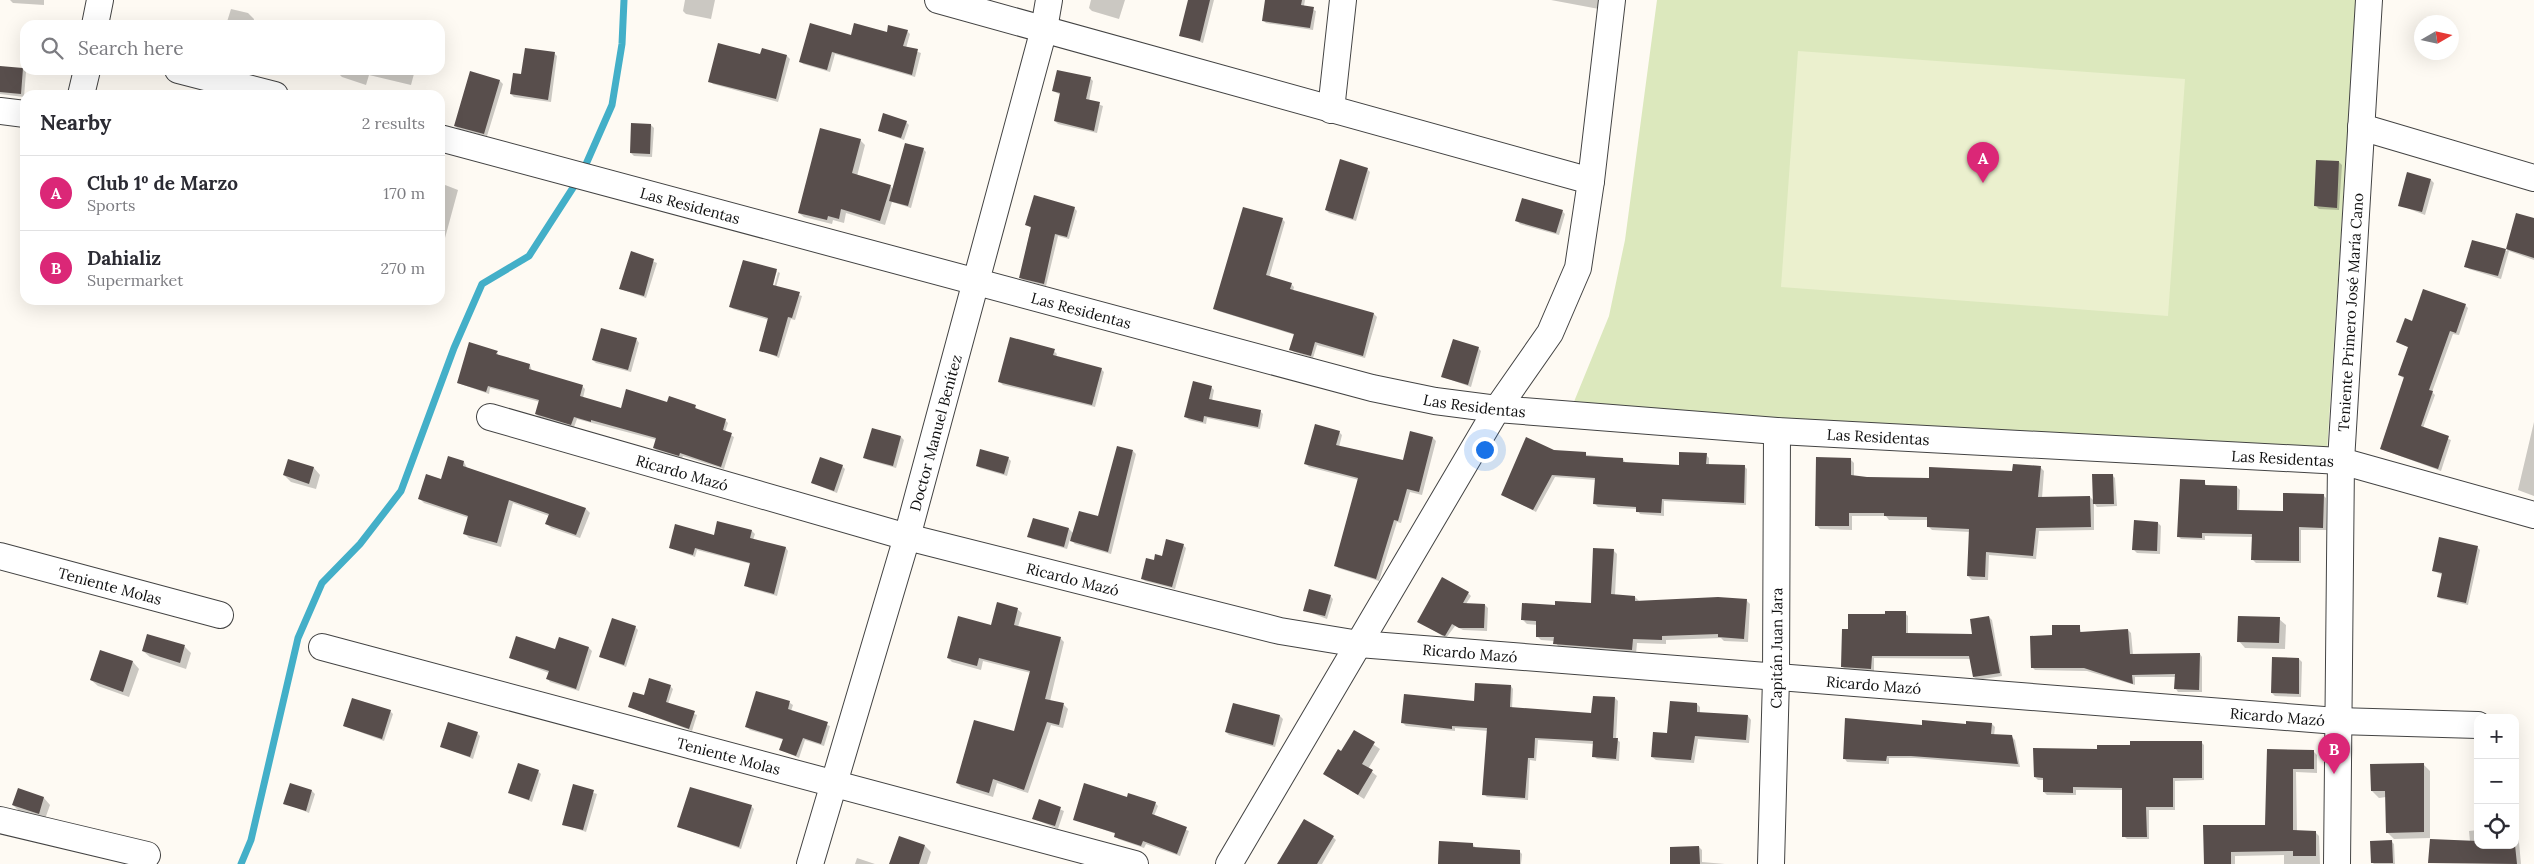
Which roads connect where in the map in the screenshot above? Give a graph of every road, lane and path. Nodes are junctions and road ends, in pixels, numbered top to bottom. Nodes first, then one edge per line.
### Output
1 (100, 0) edge
2 (938, 0) edge
3 (1049, 0) edge
4 (1342, 0) edge
5 (1612, 0) edge
6 (2369, 0) edge
7 (96, 20) edge
8 (1044, 29) junction
9 (86, 75) edge
10 (197, 75) edge
11 (82, 90) edge
12 (255, 90) edge
13 (1331, 110) junction
14 (0, 111) edge
15 (20, 113) edge
16 (2361, 127) junction
17 (445, 139) edge
18 (2534, 178) edge
19 (1591, 180) junction
20 (976, 281) junction
21 (1497, 409) junction
22 (490, 418) dead end
23 (1777, 431) junction
24 (2341, 461) junction
25 (2534, 515) edge
26 (907, 537) junction
27 (0, 556) edge
28 (220, 614) dead end
29 (1359, 644) junction
30 (322, 646) dead end
31 (1776, 678) junction
32 (2337, 720) junction
33 (2474, 725) edge
34 (833, 785) junction
35 (0, 820) edge
36 (147, 855) dead end
37 (810, 864) edge
38 (1135, 864) edge
39 (1229, 864) edge
40 (1772, 864) edge
41 (2336, 864) edge

1 - 7 street
2 - 8 street
3 - 8 street, Doctor Manuel Benítez
4 - 13 street
5 - 19 street
6 - 16 street, Teniente Primero José María Cano
8 - 13 street
8 - 20 street, Doctor Manuel Benítez
9 - 11 street
10 - 12 street
13 - 19 street
14 - 15 street
16 - 18 street
16 - 24 street, Teniente Primero José María Cano
17 - 20 street, Las Residentas
19 - 21 street
20 - 21 street, Las Residentas
20 - 26 street, Doctor Manuel Benítez
21 - 23 street, Las Residentas
21 - 29 street
22 - 26 street, Ricardo Mazó
23 - 24 street, Las Residentas
23 - 31 street, Capitán Juan Jara
24 - 25 street, Las Residentas
24 - 32 street, Teniente Primero José María Cano
26 - 29 street, Ricardo Mazó
26 - 34 street, Doctor Manuel Benítez
27 - 28 street, Teniente Molas
29 - 31 street, Ricardo Mazó
29 - 39 street
30 - 34 street, Teniente Molas
31 - 32 street, Ricardo Mazó
31 - 40 street, Capitán Juan Jara
32 - 33 street, Ricardo Mazó
32 - 41 street, Teniente Primero José María Cano
34 - 37 street, Doctor Manuel Benítez
34 - 38 street, Teniente Molas
35 - 36 street

